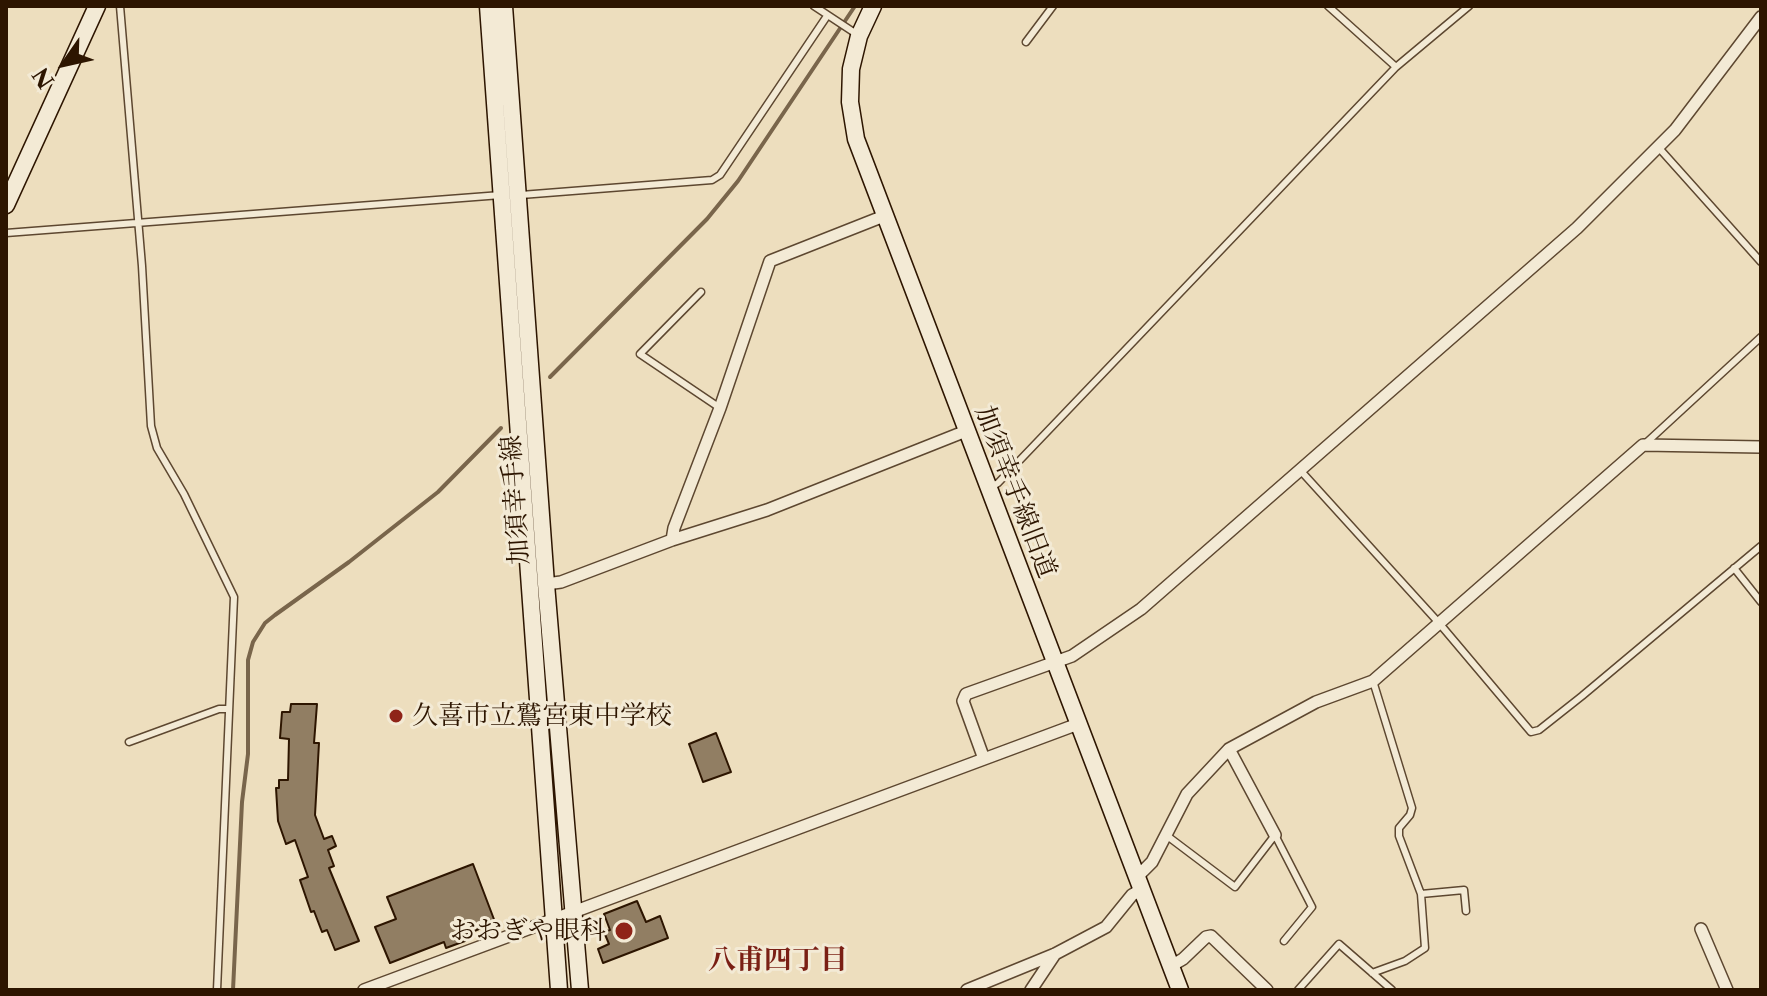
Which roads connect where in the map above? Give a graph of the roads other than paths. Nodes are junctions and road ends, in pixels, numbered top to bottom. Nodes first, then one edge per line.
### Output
1 (97, 6) edge
2 (120, 6) edge
3 (488, 6) edge
4 (504, 6) edge
5 (814, 6) edge
6 (873, 6) edge
7 (1053, 6) edge
8 (1328, 6) edge
9 (1469, 6) edge
10 (827, 16) junction
11 (1761, 17) edge
12 (854, 34) junction
13 (1026, 42) dead end
14 (1396, 67) junction
15 (1659, 148) junction
16 (510, 195) junction
17 (6, 205) edge
18 (884, 216) junction
19 (138, 222) junction
20 (6, 233) edge
21 (1761, 262) edge
22 (701, 292) dead end
23 (1761, 337) edge
24 (720, 408) junction
25 (966, 431) junction
26 (1643, 445) junction
27 (1761, 447) edge
28 (1300, 470) junction
29 (988, 489) junction
30 (672, 540) junction
31 (1761, 546) edge
32 (1734, 568) junction
33 (546, 584) junction
34 (1761, 602) edge
35 (1439, 623) junction
36 (1054, 661) junction
37 (1373, 681) junction
38 (229, 709) junction
39 (1078, 724) junction
40 (129, 742) dead end
41 (1229, 749) junction
42 (984, 759) junction
43 (1166, 835) junction
44 (1275, 835) junction
45 (1140, 883) junction
46 (1421, 894) junction
47 (575, 911) junction
48 (1466, 911) dead end
49 (554, 919) junction
50 (1701, 929) dead end
51 (1284, 941) dead end
52 (1055, 954) junction
53 (1171, 966) junction
54 (1372, 973) junction
55 (217, 990) edge
56 (364, 990) edge
57 (559, 990) edge
58 (580, 990) edge
59 (967, 990) edge
60 (1031, 990) edge
61 (1180, 990) edge
62 (1267, 990) edge
63 (1298, 990) edge
64 (1392, 990) edge
65 (1727, 990) edge

1 - 17 main road
2 - 19 lane
3 - 16 main road, 加須幸手線
4 - 16 main road, 加須幸手線
5 - 10 lane
6 - 12 main road, 加須幸手線旧道
7 - 13 lane
8 - 14 lane
9 - 14 lane
10 - 12 lane
10 - 16 lane
11 - 15 street
12 - 18 main road, 加須幸手線旧道
14 - 29 lane
15 - 21 lane
15 - 28 street
16 - 19 lane
16 - 33 main road, 加須幸手線
16 - 49 main road, 加須幸手線
18 - 24 street
18 - 25 main road, 加須幸手線旧道
19 - 20 lane
19 - 38 lane
22 - 24 lane
23 - 26 lane
24 - 30 street
25 - 29 main road, 加須幸手線旧道
25 - 30 street
26 - 27 street
26 - 35 street
28 - 35 lane
28 - 36 street
29 - 36 main road, 加須幸手線旧道
30 - 33 street
31 - 32 lane
32 - 34 lane
32 - 35 lane
33 - 47 main road, 加須幸手線
35 - 37 street
36 - 39 main road, 加須幸手線旧道
36 - 42 street
37 - 41 street
37 - 46 lane
38 - 40 lane
38 - 55 lane
39 - 42 street
39 - 45 main road, 加須幸手線旧道
41 - 43 street
41 - 44 street
42 - 47 street
43 - 44 lane
43 - 45 street
44 - 51 lane
45 - 52 street
45 - 53 main road, 加須幸手線旧道
46 - 48 lane
46 - 54 lane
47 - 49 street
47 - 58 main road, 加須幸手線
49 - 56 street
49 - 57 main road, 加須幸手線
50 - 65 street
52 - 59 street
52 - 60 street
53 - 61 main road, 加須幸手線旧道
53 - 62 street
54 - 63 lane
54 - 64 lane

